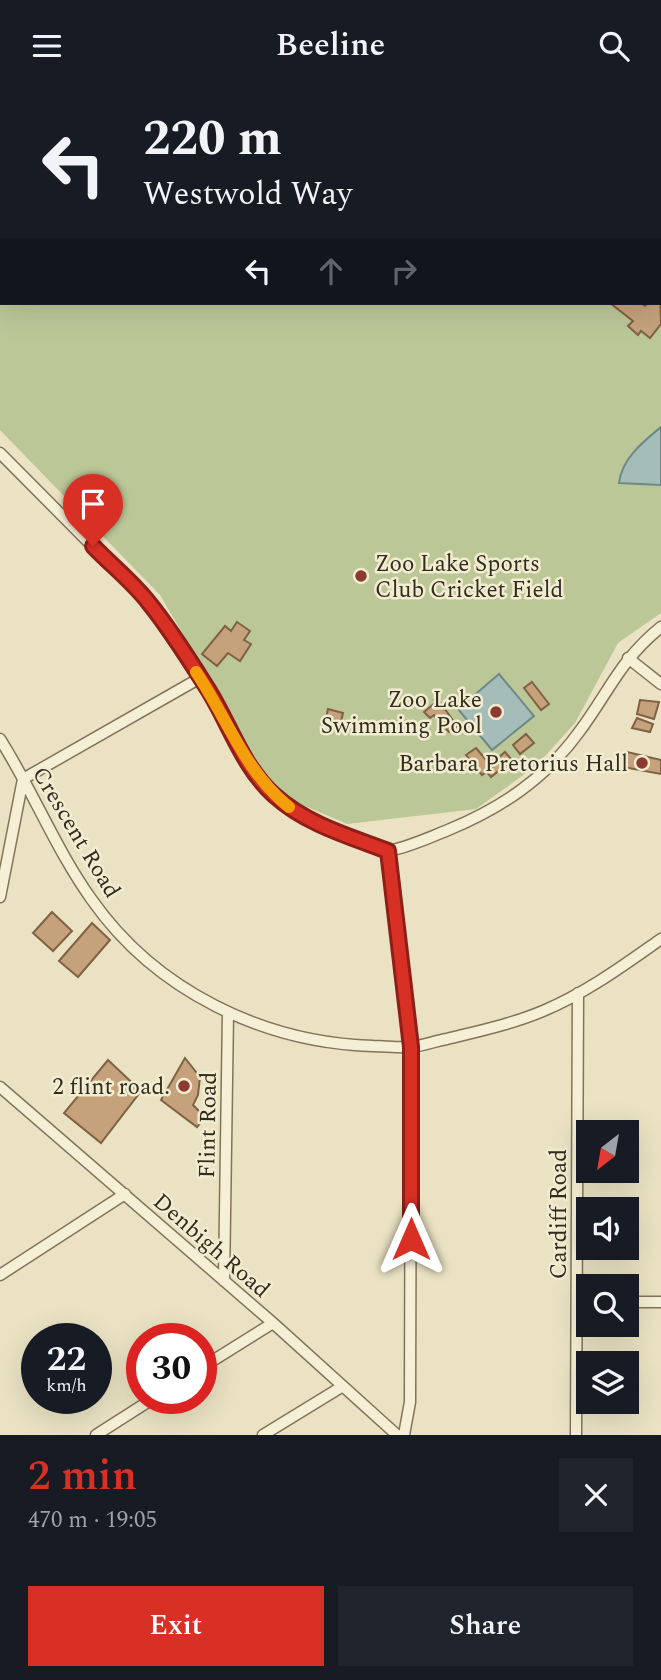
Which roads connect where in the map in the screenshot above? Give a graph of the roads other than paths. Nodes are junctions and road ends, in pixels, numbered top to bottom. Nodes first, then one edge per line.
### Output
1 (0, 453) edge
2 (661, 627) edge
3 (628, 658) junction
4 (201, 678) junction
5 (661, 684) edge
6 (0, 739) edge
7 (23, 779) junction
8 (388, 851) junction
9 (0, 897) edge
10 (661, 939) edge
11 (578, 993) junction
12 (228, 1012) junction
13 (411, 1047) junction
14 (0, 1087) edge
15 (125, 1194) junction
16 (583, 1274) edge
17 (0, 1275) edge
18 (224, 1281) junction
19 (639, 1302) edge
20 (661, 1302) edge
21 (273, 1323) junction
22 (581, 1337) edge
23 (217, 1359) edge
24 (343, 1386) junction
25 (129, 1414) edge
26 (96, 1435) edge
27 (263, 1435) edge
28 (397, 1435) edge
29 (404, 1435) edge
30 (576, 1435) edge

1 - 4 street
2 - 3 street
3 - 5 street
3 - 8 street
4 - 7 street
4 - 8 street
6 - 7 street, Crescent Road
7 - 9 street
7 - 12 street, Crescent Road
8 - 13 street
10 - 11 street, Crescent Road
11 - 13 street, Crescent Road
11 - 16 street, Cardiff Road
12 - 13 street, Crescent Road
12 - 18 street, Flint Road
13 - 29 street
14 - 15 street, Denbigh Road
15 - 17 street
15 - 18 street, Denbigh Road
18 - 21 street, Denbigh Road
19 - 20 street
21 - 23 street
21 - 24 street, Denbigh Road
22 - 30 street, Cardiff Road
24 - 27 street
24 - 28 street, Denbigh Road
25 - 26 street

